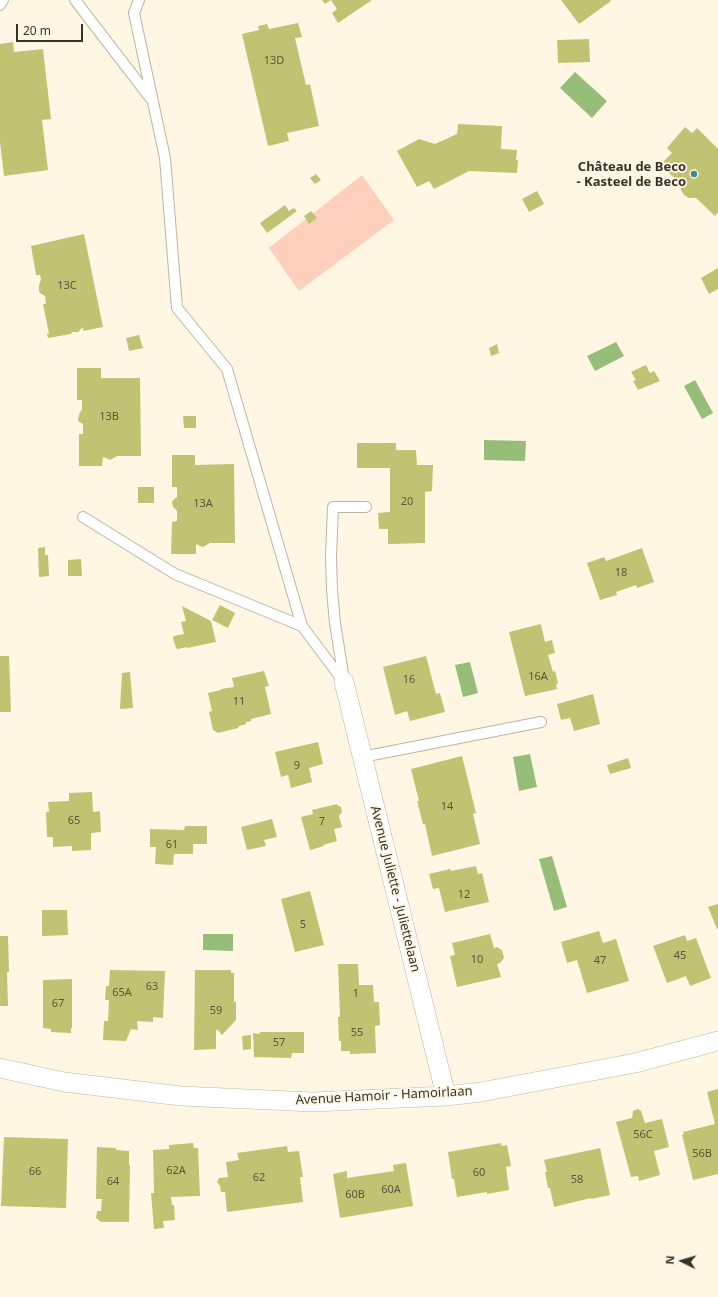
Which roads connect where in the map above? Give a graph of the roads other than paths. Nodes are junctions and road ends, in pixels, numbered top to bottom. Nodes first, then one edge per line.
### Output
1 (3, 0) edge
2 (74, 0) edge
3 (139, 0) edge
4 (0, 5) edge
5 (154, 102) junction
6 (366, 507) dead end
7 (83, 517) dead end
8 (302, 626) junction
9 (344, 682) junction
10 (540, 722) dead end
11 (362, 757) junction
12 (718, 1041) edge
13 (0, 1068) edge
14 (446, 1096) junction

1 - 4 lane
2 - 5 lane
3 - 5 lane
5 - 8 lane
6 - 9 lane
7 - 8 lane
8 - 9 lane
9 - 11 street, Avenue Juliette - Juliettelaan
10 - 11 lane
11 - 14 street, Avenue Juliette - Juliettelaan
12 - 14 street, Avenue Hamoir - Hamoirlaan
13 - 14 street, Avenue Hamoir - Hamoirlaan

